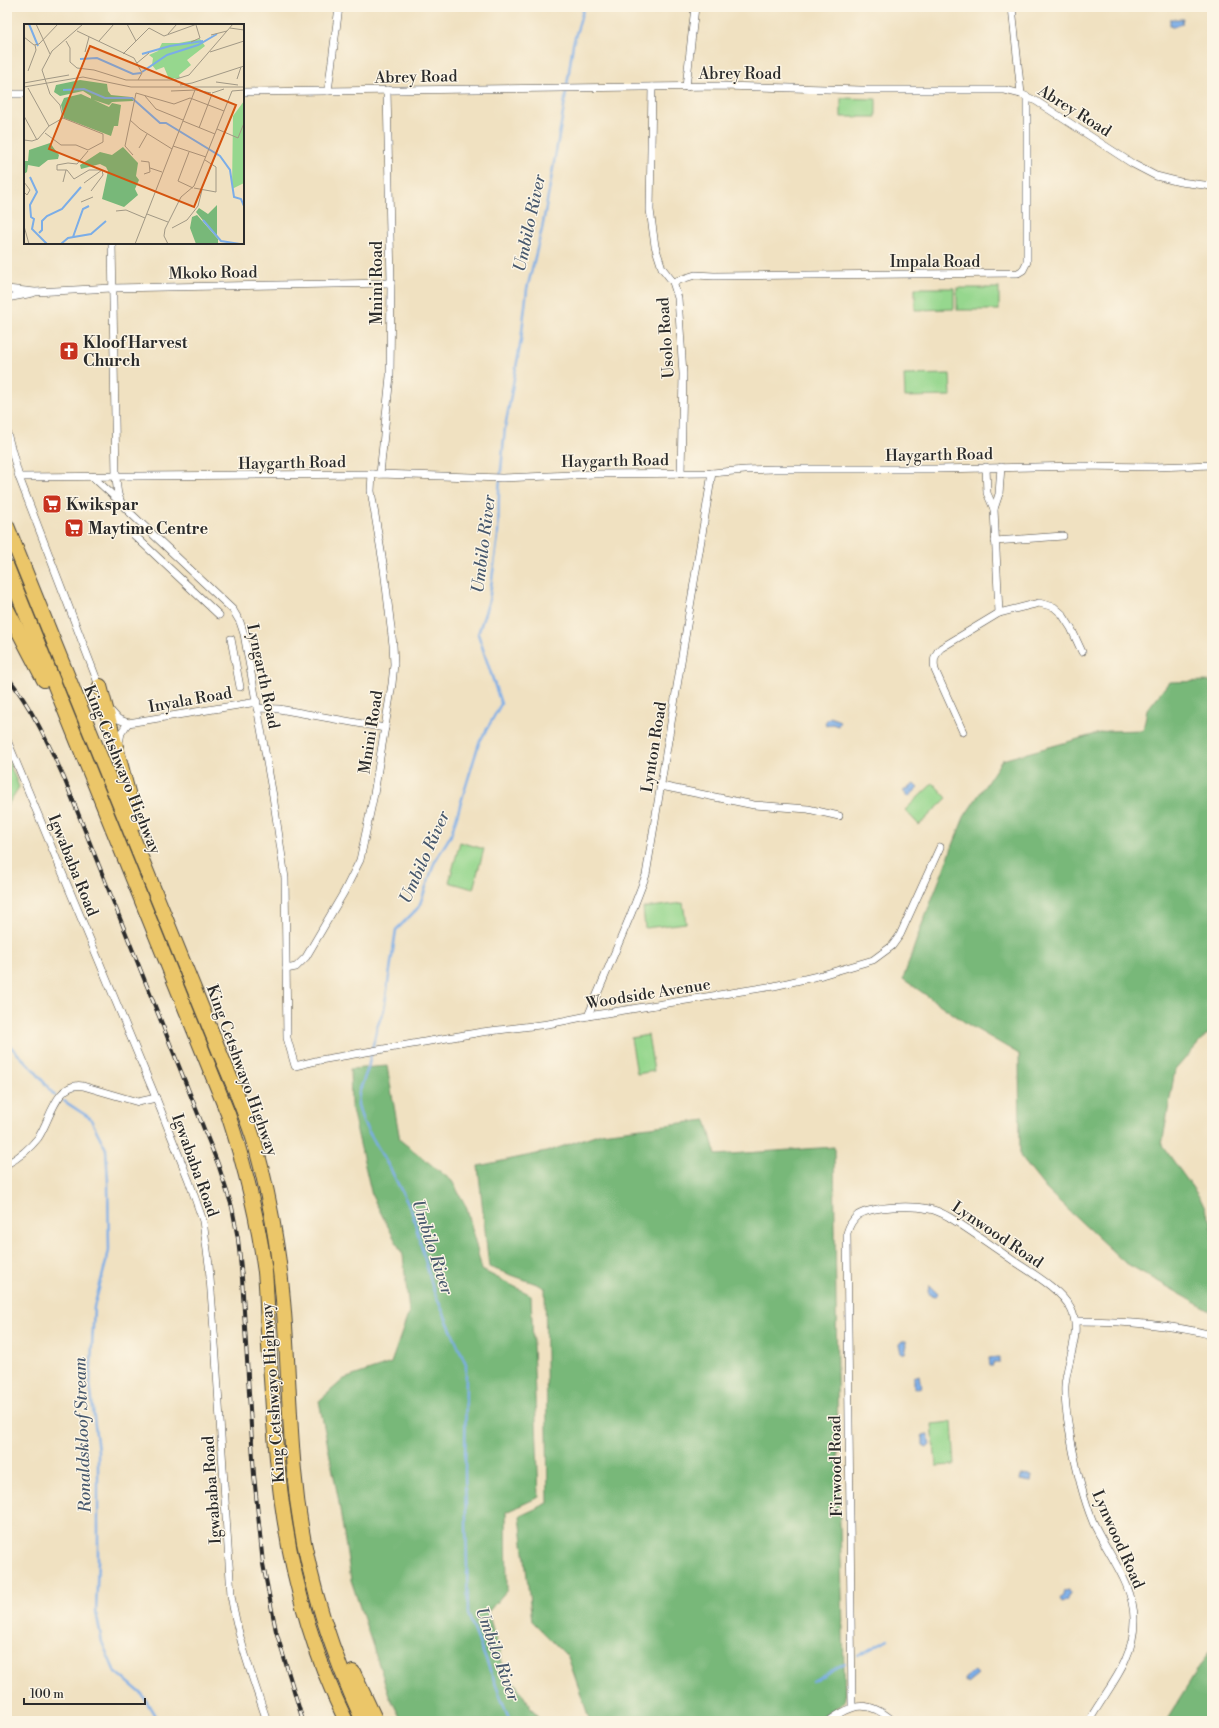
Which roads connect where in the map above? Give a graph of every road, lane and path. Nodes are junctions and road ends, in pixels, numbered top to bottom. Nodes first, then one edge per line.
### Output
1 (339, 7) edge
2 (695, 7) edge
3 (1012, 7) edge
4 (652, 87) junction
5 (686, 87) junction
6 (387, 90) junction
7 (328, 91) junction
8 (244, 92) edge
9 (7, 94) edge
10 (24, 94) edge
11 (1024, 95) junction
12 (1212, 186) edge
13 (112, 244) edge
14 (673, 282) junction
15 (391, 283) junction
16 (112, 288) junction
17 (7, 289) edge
18 (35, 292) junction
19 (7, 298) edge
20 (7, 433) edge
21 (1212, 465) edge
22 (986, 467) junction
23 (1001, 467) junction
24 (712, 473) junction
25 (372, 474) junction
26 (380, 474) junction
27 (681, 474) junction
28 (19, 477) junction
29 (93, 477) junction
30 (116, 477) junction
31 (119, 501) junction
32 (994, 509) junction
33 (7, 526) edge
34 (134, 534) dead end
35 (1064, 536) dead end
36 (995, 541) junction
37 (7, 567) edge
38 (209, 587) junction
39 (200, 597) junction
40 (7, 609) edge
41 (999, 613) junction
42 (219, 615) dead end
43 (231, 639) dead end
44 (1082, 652) dead end
45 (250, 667) junction
46 (237, 670) junction
47 (100, 686) junction
48 (240, 687) dead end
49 (257, 705) junction
50 (128, 724) junction
51 (385, 728) junction
52 (963, 732) dead end
53 (7, 740) edge
54 (118, 754) junction
55 (90, 774) junction
56 (661, 786) junction
57 (839, 816) dead end
58 (940, 847) dead end
59 (178, 949) junction
60 (286, 969) junction
61 (588, 1016) junction
62 (295, 1066) joint
63 (156, 1098) junction
64 (7, 1164) edge
65 (849, 1226) joint
66 (1075, 1321) junction
67 (1212, 1335) edge
68 (318, 1595) junction
69 (307, 1617) junction
70 (852, 1707) junction
71 (267, 1721) edge
72 (337, 1721) edge
73 (346, 1721) edge
74 (363, 1721) edge
75 (376, 1721) edge
76 (829, 1721) edge
77 (893, 1721) edge
78 (1089, 1721) edge

1 - 7 street
2 - 5 street
3 - 11 street
4 - 5 street, Abrey Road
4 - 6 street, Abrey Road
4 - 14 street, Usolo Road
5 - 11 street, Abrey Road
6 - 7 street, Abrey Road
6 - 15 street, Mnini Road
7 - 8 street, Abrey Road
9 - 10 street
11 - 12 street, Abrey Road
11 - 14 street, Impala Road
13 - 16 street
14 - 27 street, Usolo Road
15 - 16 street, Mkoko Road
15 - 26 street, Mnini Road
16 - 18 street, Mkoko Road
16 - 30 street
17 - 18 street, Mkoko Road
18 - 19 street, Mkoko Road
20 - 28 street, Inyala Road
21 - 23 street, Haygarth Road
22 - 23 street, Haygarth Road
22 - 24 street, Haygarth Road
22 - 32 street
23 - 32 street
24 - 27 street, Haygarth Road
24 - 56 street, Lynton Road
25 - 26 street, Haygarth Road
25 - 30 street, Haygarth Road
25 - 51 street, Mnini Road
26 - 27 street, Haygarth Road
28 - 29 street, Haygarth Road
28 - 47 street, Inyala Road
29 - 30 street, Haygarth Road
29 - 31 street, Lyngarth Road
30 - 31 street
31 - 38 street, Lyngarth Road
32 - 36 street
33 - 59 highway, King Cetshwayo Highway
34 - 39 street
35 - 36 street
36 - 41 street
37 - 55 highway, King Cetshwayo Highway
38 - 39 street
38 - 45 street, Lyngarth Road
39 - 42 street
40 - 55 highway
41 - 44 street
41 - 52 street
43 - 46 street
45 - 46 street
45 - 49 street, Lyngarth Road
46 - 48 street
47 - 50 street, Inyala Road
47 - 54 highway
49 - 50 street, Inyala Road
49 - 51 street, Inyala Road
49 - 60 street, Lyngarth Road
50 - 54 street, Inyala Road
51 - 60 street, Mnini Road
53 - 63 street, Igwababa Road
54 - 59 highway
55 - 69 highway, King Cetshwayo Highway
56 - 57 street
56 - 61 street, Lynton Road
58 - 61 street, Woodside Avenue
59 - 68 highway, King Cetshwayo Highway
60 - 62 street, Lyngarth Road
61 - 62 street, Woodside Avenue
63 - 64 street
63 - 71 street, Igwababa Road
65 - 66 street, Lynwood Road
65 - 70 street, Firwood Road
66 - 67 street
66 - 78 street, Lynwood Road
68 - 74 highway, King Cetshwayo Highway
68 - 75 highway
69 - 72 highway
69 - 73 highway, King Cetshwayo Highway
70 - 76 street
70 - 77 street

